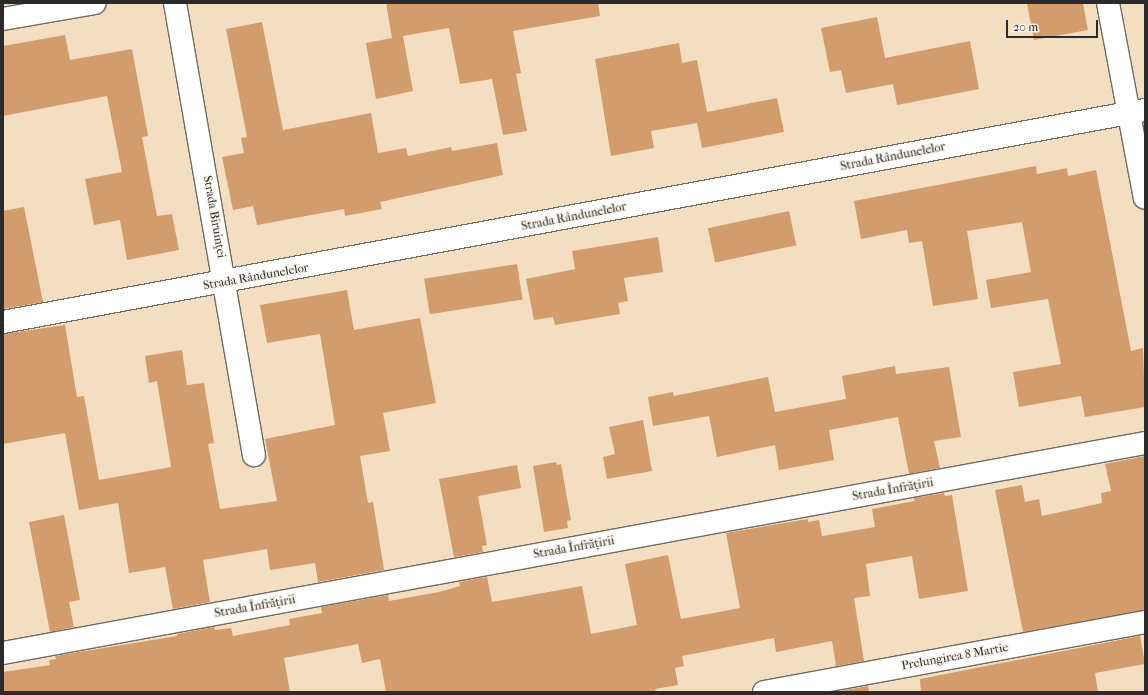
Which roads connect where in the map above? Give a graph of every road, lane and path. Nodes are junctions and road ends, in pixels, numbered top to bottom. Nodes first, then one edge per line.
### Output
1 (95, 3) edge
2 (175, 3) edge
3 (1108, 3) edge
4 (3, 19) edge
5 (1137, 111) edge
6 (1145, 198) edge
7 (225, 282) junction
8 (3, 322) edge
9 (1145, 444) edge
10 (254, 455) dead end
11 (1145, 622) edge
12 (3, 653) edge
13 (764, 692) edge

1 - 4 street
2 - 7 street, Strada Biruinței
3 - 5 street
5 - 6 street
5 - 7 street, Strada Rândunelelor
7 - 8 street, Strada Rândunelelor
7 - 10 street, Strada Biruinței
9 - 12 street, Strada Înfrățirii
11 - 13 street, Prelungirea 8 Martie

